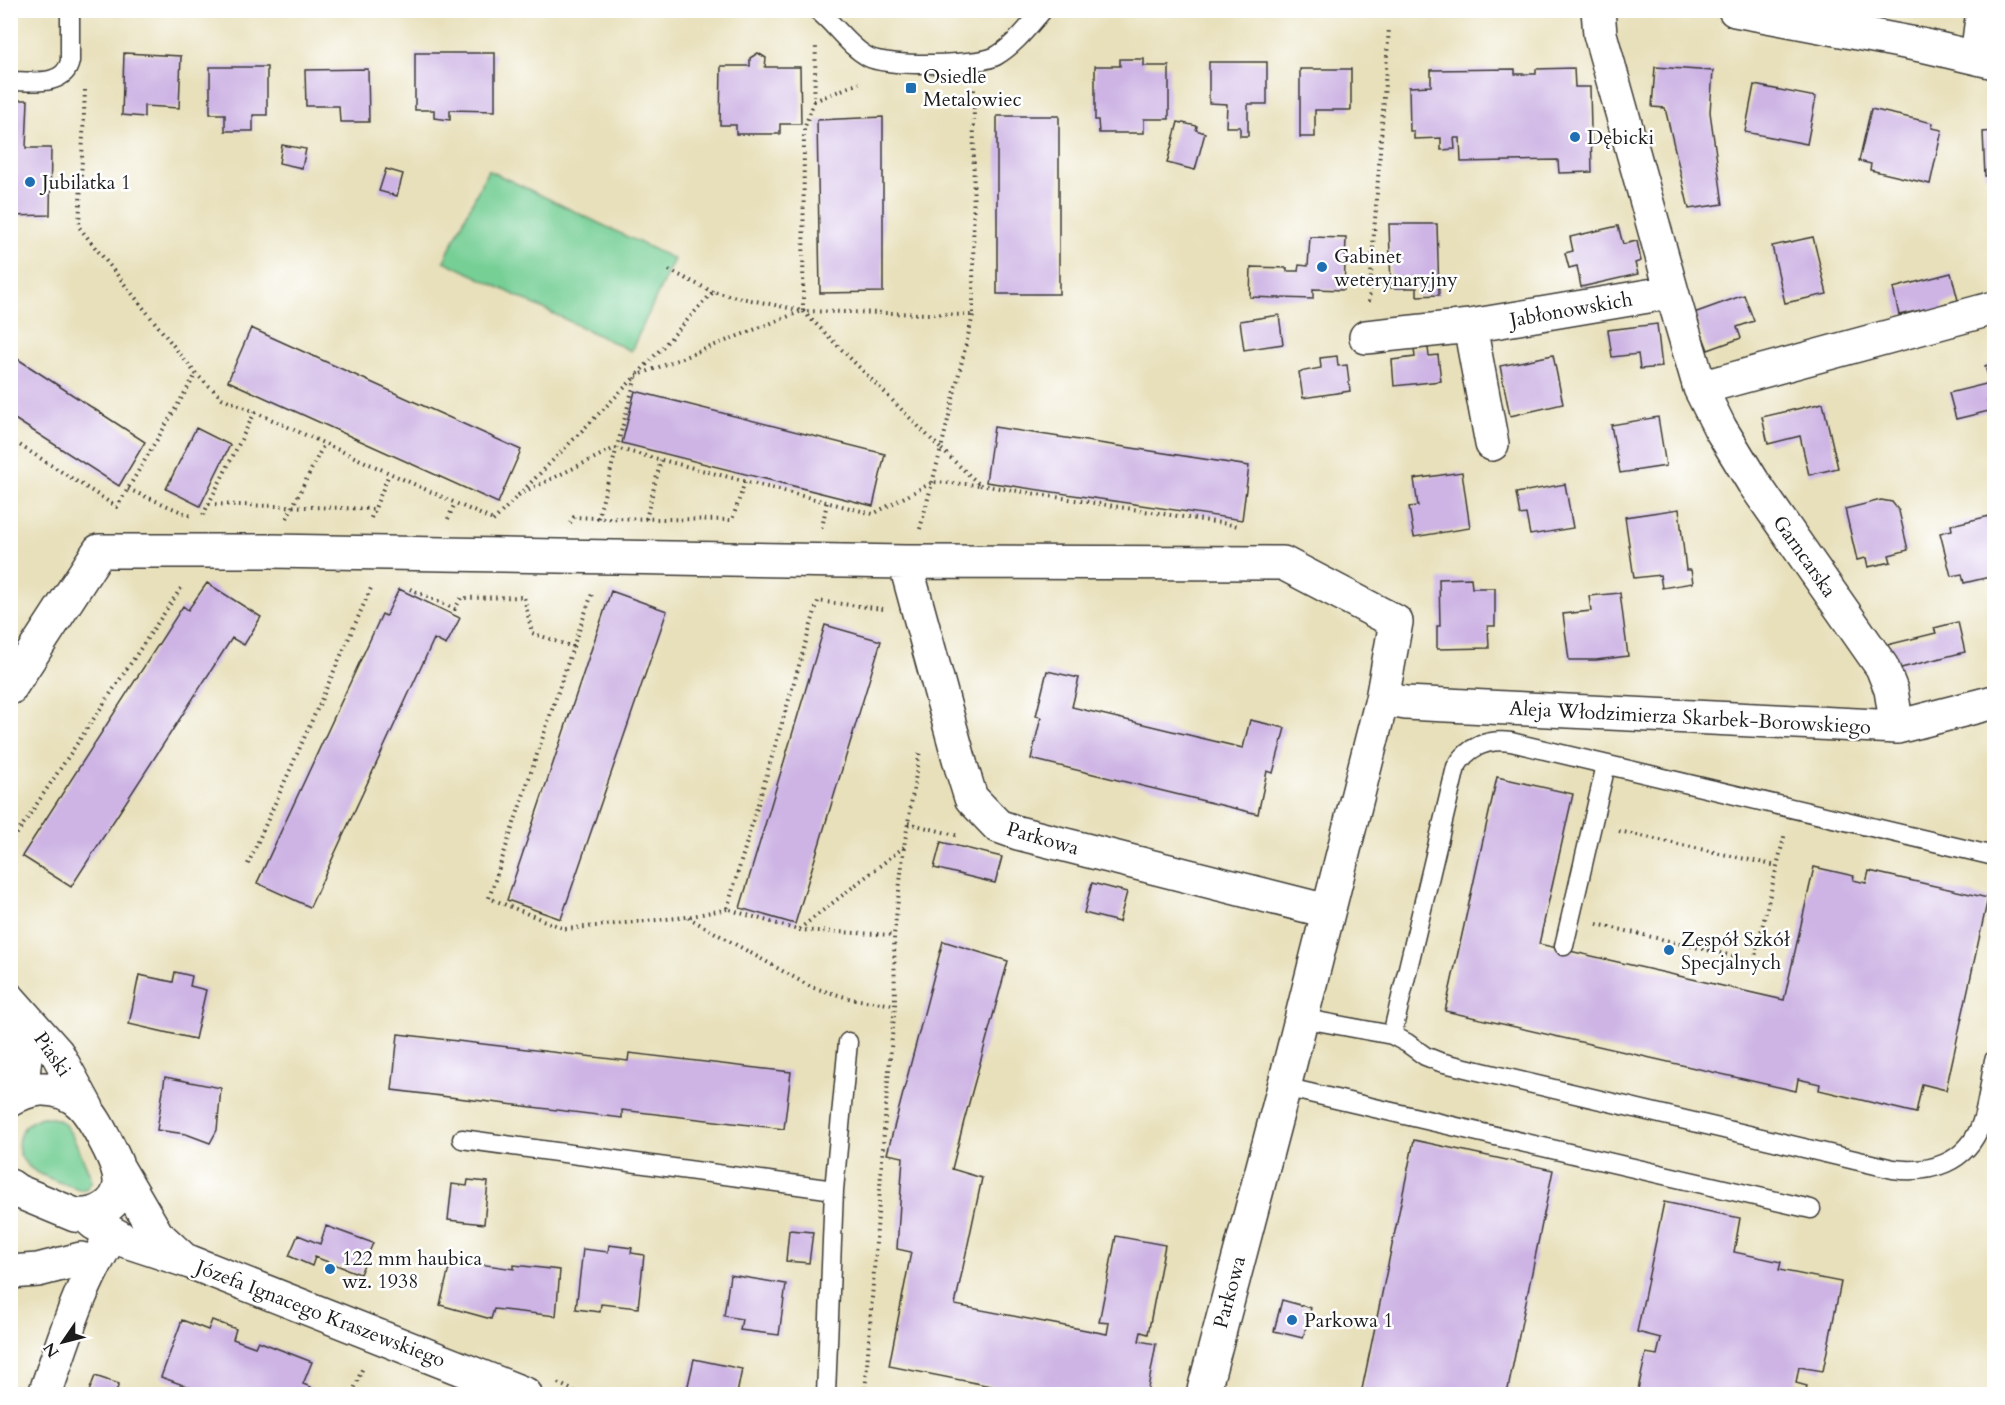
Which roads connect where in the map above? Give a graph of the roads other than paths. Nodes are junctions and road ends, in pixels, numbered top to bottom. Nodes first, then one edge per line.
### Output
1 (70, 10) edge
2 (817, 10) edge
3 (1043, 10) edge
4 (1598, 10) edge
5 (1735, 10) edge
6 (1983, 10) edge
7 (1986, 60) edge
8 (10, 81) edge
9 (1672, 292) junction
10 (1995, 308) edge
11 (1470, 326) junction
12 (1366, 337) road end
13 (1700, 388) junction
14 (1492, 444) dead end
15 (905, 562) junction
16 (10, 688) edge
17 (1382, 699) junction
18 (1995, 702) edge
19 (1897, 728) junction
20 (1606, 765) junction
21 (1995, 856) edge
22 (1327, 911) junction
23 (1563, 946) dead end
24 (12, 1001) edge
25 (1300, 1018) junction
26 (1392, 1035) junction
27 (848, 1042) dead end
28 (1995, 1060) edge
29 (1284, 1087) junction
30 (16, 1096) edge
31 (87, 1109) junction
32 (462, 1139) dead end
33 (118, 1168) junction
34 (10, 1186) edge
35 (834, 1190) junction
36 (1811, 1209) dead end
37 (81, 1216) junction
38 (113, 1234) junction
39 (81, 1259) junction
40 (184, 1260) junction
41 (10, 1272) edge
42 (80, 1294) junction
43 (45, 1395) edge
44 (525, 1395) edge
45 (826, 1395) edge
46 (1203, 1395) edge

1 - 8 lane
2 - 3 lane
4 - 9 street, Garncarska
5 - 7 street
6 - 7 street
9 - 11 street, Jabłonowskich
9 - 13 street, Garncarska
10 - 13 street
11 - 12 street, Jabłonowskich
11 - 14 street
13 - 19 street, Garncarska
15 - 16 street
15 - 17 street, Parkowa
15 - 22 street, Parkowa
17 - 19 street, Aleja Włodzimierza Skarbek-Borowskiego
17 - 22 street, Parkowa
18 - 19 street, Aleja Włodzimierza Skarbek-Borowskiego
20 - 21 lane
20 - 23 lane
20 - 26 lane
22 - 25 street, Parkowa
24 - 30 street, Piaski
24 - 31 street, Piaski
25 - 26 lane
25 - 29 street, Parkowa
26 - 28 lane
27 - 35 lane
29 - 36 lane
29 - 46 street, Parkowa
30 - 31 street
31 - 33 street, Piaski
32 - 35 lane
33 - 37 street
33 - 40 street, Józefa Ignacego Kraszewskiego
34 - 37 street, Józefa Ignacego Kraszewskiego
35 - 45 lane
37 - 38 street, Józefa Ignacego Kraszewskiego
37 - 39 street
38 - 40 street, Józefa Ignacego Kraszewskiego
38 - 42 street
39 - 41 street
39 - 42 street
40 - 44 street, Józefa Ignacego Kraszewskiego
42 - 43 street

